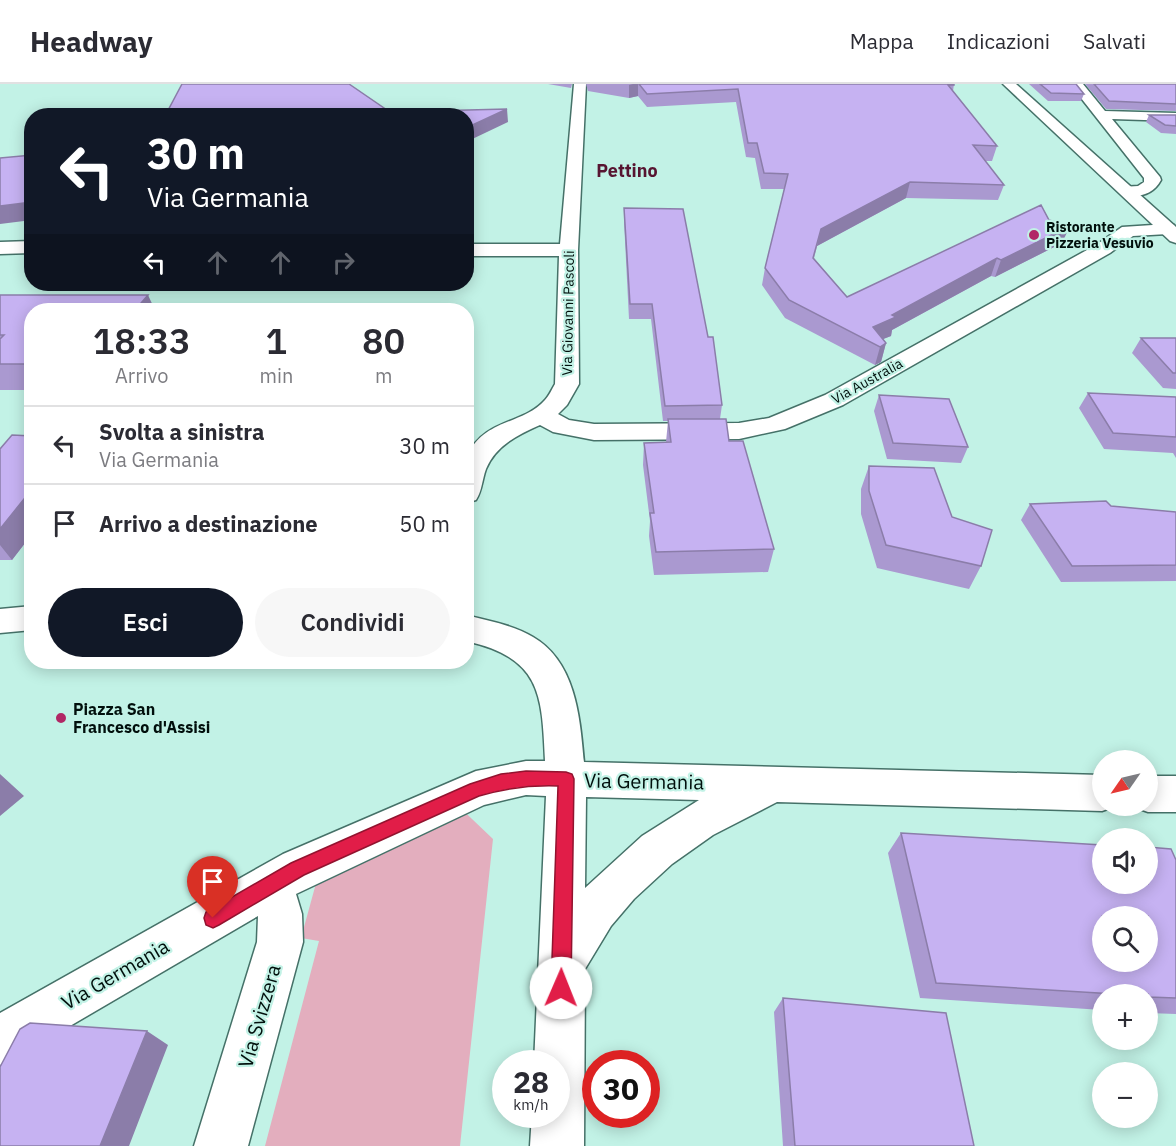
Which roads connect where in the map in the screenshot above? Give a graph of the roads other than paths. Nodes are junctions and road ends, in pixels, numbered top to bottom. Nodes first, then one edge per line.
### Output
1 (580, 84) edge
2 (1009, 84) edge
3 (1076, 84) edge
4 (1176, 117) edge
5 (1105, 120) junction
6 (1128, 191) junction
7 (1172, 233) edge
8 (24, 247) edge
9 (0, 248) edge
10 (474, 250) edge
11 (569, 250) junction
12 (541, 415) junction
13 (474, 467) edge
14 (24, 619) edge
15 (0, 621) edge
16 (474, 629) edge
17 (566, 779) junction
18 (777, 784) junction
19 (1092, 792) edge
20 (271, 885) junction
21 (561, 965) junction
22 (0, 1040) edge
23 (221, 1146) edge
24 (557, 1146) edge

1 - 11 street, Via Giovanni Pascoli
2 - 6 street
3 - 5 street
4 - 5 street
5 - 6 street
6 - 7 street
7 - 12 street, Via Australia
8 - 9 street
10 - 11 street
11 - 12 street, Via Giovanni Pascoli
12 - 13 street, Via Giovanni Pascoli
14 - 15 street
16 - 17 street
17 - 18 street, Via Germania
17 - 20 street, Via Germania
17 - 21 street
18 - 19 street, Via Germania
18 - 21 street, Via Germania
20 - 22 street, Via Germania
20 - 23 street, Via Svizzera
21 - 24 street

